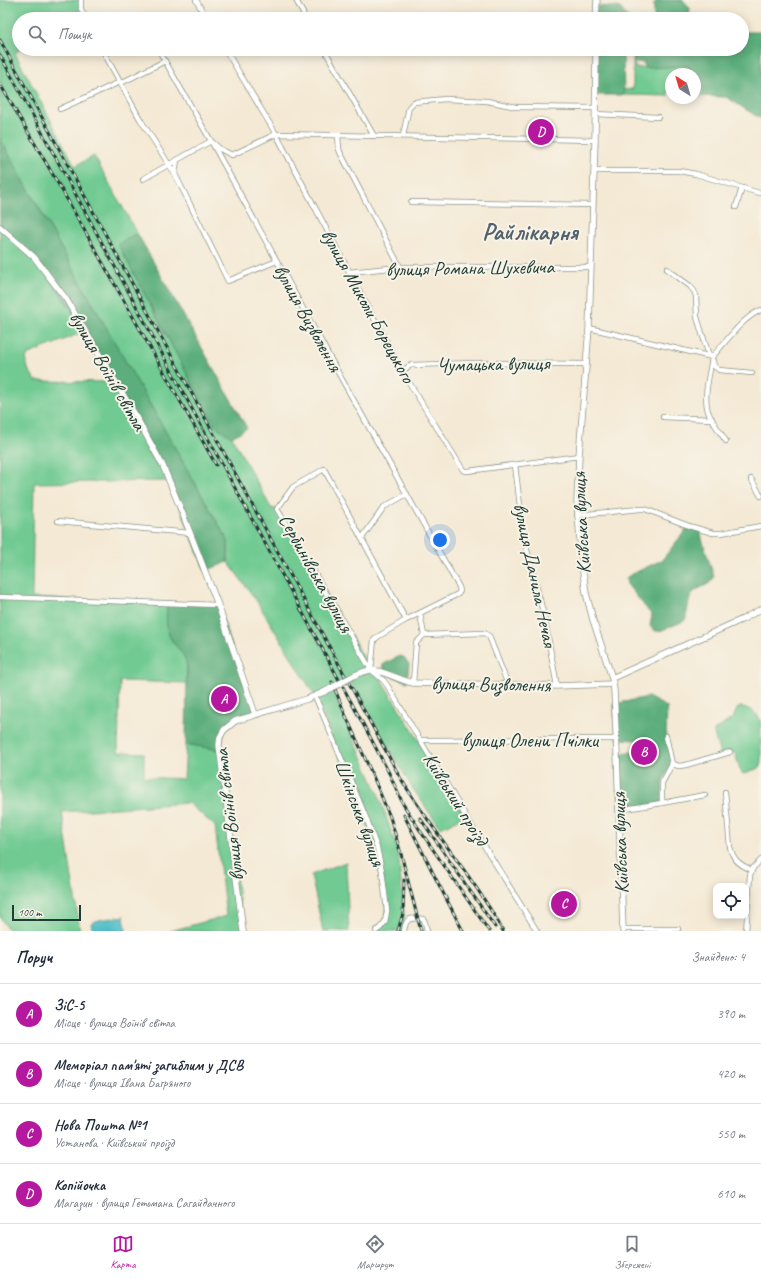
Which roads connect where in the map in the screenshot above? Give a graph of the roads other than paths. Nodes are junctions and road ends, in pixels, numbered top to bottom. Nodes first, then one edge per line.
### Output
1 (81, 0) edge
2 (196, 0) edge
3 (296, 0) edge
4 (597, 0) edge
5 (83, 12) edge
6 (203, 12) edge
7 (302, 12) edge
8 (596, 12) edge
9 (106, 56) edge
10 (162, 56) edge
11 (229, 56) edge
12 (328, 56) edge
13 (596, 56) edge
14 (165, 60) junction
15 (121, 83) junction
16 (60, 109) dead end
17 (595, 111) junction
18 (658, 117) dead end
19 (276, 134) junction
20 (338, 135) junction
21 (374, 136) junction
22 (403, 136) junction
23 (595, 140) junction
24 (211, 141) junction
25 (177, 160) junction
26 (169, 165) junction
27 (594, 171) junction
28 (174, 174) junction
29 (143, 179) dead end
30 (742, 188) junction
31 (759, 192) dead end
32 (411, 202) dead end
33 (593, 205) junction
34 (736, 207) dead end
35 (0, 227) edge
36 (277, 261) junction
37 (400, 267) junction
38 (591, 267) junction
39 (667, 269) dead end
40 (349, 272) junction
41 (761, 310) edge
42 (589, 328) junction
43 (710, 357) junction
44 (586, 364) junction
45 (402, 371) junction
46 (752, 373) dead end
47 (663, 417) dead end
48 (712, 419) junction
49 (726, 441) dead end
50 (578, 456) junction
51 (515, 465) junction
52 (751, 479) dead end
53 (407, 494) junction
54 (761, 496) edge
55 (577, 515) junction
56 (58, 521) dead end
57 (761, 526) edge
58 (190, 533) junction
59 (362, 538) junction
60 (0, 597) edge
61 (218, 605) junction
62 (761, 608) edge
63 (420, 614) junction
64 (406, 620) junction
65 (424, 635) junction
66 (371, 670) junction
67 (613, 681) junction
68 (413, 683) junction
69 (508, 685) junction
70 (557, 686) junction
71 (315, 696) junction
72 (255, 714) junction
73 (666, 736) dead end
74 (617, 739) junction
75 (420, 740) junction
76 (730, 752) dead end
77 (672, 764) junction
78 (726, 792) dead end
79 (705, 795) dead end
80 (662, 803) junction
81 (619, 810) junction
82 (761, 860) edge
83 (752, 870) junction
84 (678, 929) dead end
85 (623, 930) edge
86 (243, 931) edge
87 (376, 931) edge
88 (404, 931) edge
89 (427, 931) edge
90 (537, 931) edge
91 (746, 931) edge

1 - 5 street
2 - 6 street
3 - 7 street
4 - 8 street
9 - 15 street
10 - 14 street
11 - 19 street, вулиця Миколи Борецького
12 - 21 street
13 - 17 street, Київська вулиця
14 - 15 street
14 - 24 street
15 - 16 street
15 - 26 street
17 - 18 street
17 - 22 street
17 - 23 street, Київська вулиця
19 - 20 street
19 - 24 street
19 - 40 street, вулиця Миколи Борецького
20 - 21 street
20 - 37 street
21 - 22 street
22 - 23 street
23 - 27 street, Київська вулиця
24 - 25 street
24 - 36 street, вулиця Визволення
25 - 26 street
25 - 28 street
26 - 28 street
26 - 29 street
27 - 30 street
27 - 33 street, Київська вулиця
28 - 36 street
30 - 31 street
30 - 34 street
32 - 33 street
33 - 38 street, Київська вулиця
35 - 58 street, вулиця Воїнів світла
36 - 53 street, вулиця Визволення
37 - 38 street, вулиця Романа Шухевича
37 - 40 street, вулиця Романа Шухевича
38 - 42 street, Київська вулиця
39 - 43 street
40 - 45 street, вулиця Миколи Борецького
41 - 43 street
42 - 43 street
42 - 44 street, Київська вулиця
43 - 46 street
43 - 48 street
44 - 45 street, Чумацька вулиця
44 - 50 street, Київська вулиця
45 - 51 street, вулиця Миколи Борецького
47 - 48 street
48 - 49 street
50 - 51 street
50 - 55 street, Київська вулиця
51 - 70 street, вулиця Данила Нечая
52 - 54 street
53 - 59 street
53 - 63 street, вулиця Визволення
55 - 57 street
55 - 67 street, Київська вулиця
56 - 58 street
58 - 61 street, вулиця Воїнів світла
59 - 64 street
59 - 66 street, Сербинівська вулиця
60 - 61 street
61 - 72 street, вулиця Воїнів світла
62 - 67 street
63 - 64 street, вулиця Визволення
63 - 65 street
64 - 66 street, вулиця Визволення
65 - 68 street
65 - 69 street
66 - 68 street, вулиця Визволення
66 - 71 street, bridge
66 - 75 street, Київський проїзд
67 - 70 street, вулиця Визволення
67 - 74 street, Київська вулиця
68 - 69 street, вулиця Визволення
69 - 70 street, вулиця Визволення
71 - 72 street
71 - 87 street, Шкінська вулиця
72 - 86 street, вулиця Воїнів світла
73 - 77 street
74 - 75 street, вулиця Олени Пчілки
74 - 81 street, Київська вулиця
75 - 90 street, Київський проїзд
76 - 77 street
77 - 80 street
78 - 83 street
79 - 80 street
80 - 81 street
81 - 85 street, Київська вулиця
82 - 83 street
83 - 91 street
84 - 85 street, Київська вулиця
88 - 89 street

